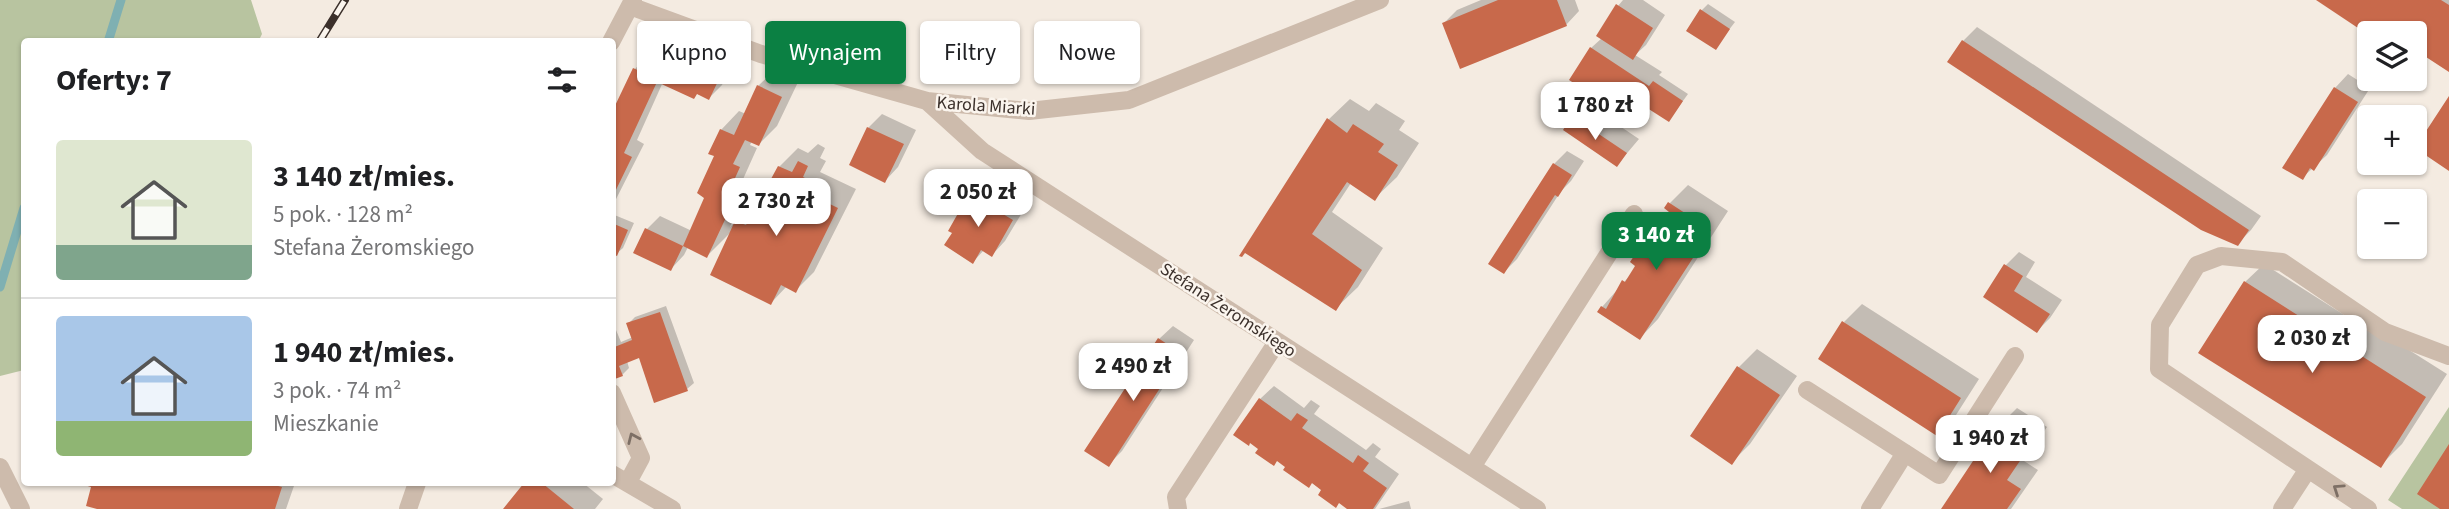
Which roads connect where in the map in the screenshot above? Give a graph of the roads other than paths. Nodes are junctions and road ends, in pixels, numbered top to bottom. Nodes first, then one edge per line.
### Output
1 (1380, 0) edge
2 (631, 3) edge
3 (613, 38) edge
4 (927, 101) junction
5 (1634, 214) dead end
6 (1277, 342) junction
7 (2015, 356) dead end
8 (2449, 356) edge
9 (1807, 390) dead end
10 (616, 402) edge
11 (1905, 453) junction
12 (0, 467) edge
13 (1472, 467) junction
14 (2308, 469) junction
15 (620, 478) edge
16 (416, 486) edge
17 (21, 509) edge
18 (408, 509) edge
19 (672, 509) edge
20 (1178, 509) edge
21 (1537, 509) edge
22 (1870, 509) edge
23 (2282, 509) edge
24 (2368, 509) edge

1 - 4 street, Karola Miarki
2 - 3 street
2 - 4 street, Karola Miarki
4 - 6 street, Stefana Żeromskiego
5 - 13 street
6 - 13 street, Stefana Żeromskiego
6 - 20 street
7 - 11 street
8 - 14 street
9 - 11 street
15 -> 10 street
11 - 22 street
12 - 17 street
13 - 21 street, Stefana Żeromskiego
14 - 23 street
24 -> 14 street
15 - 19 street
16 - 18 street

